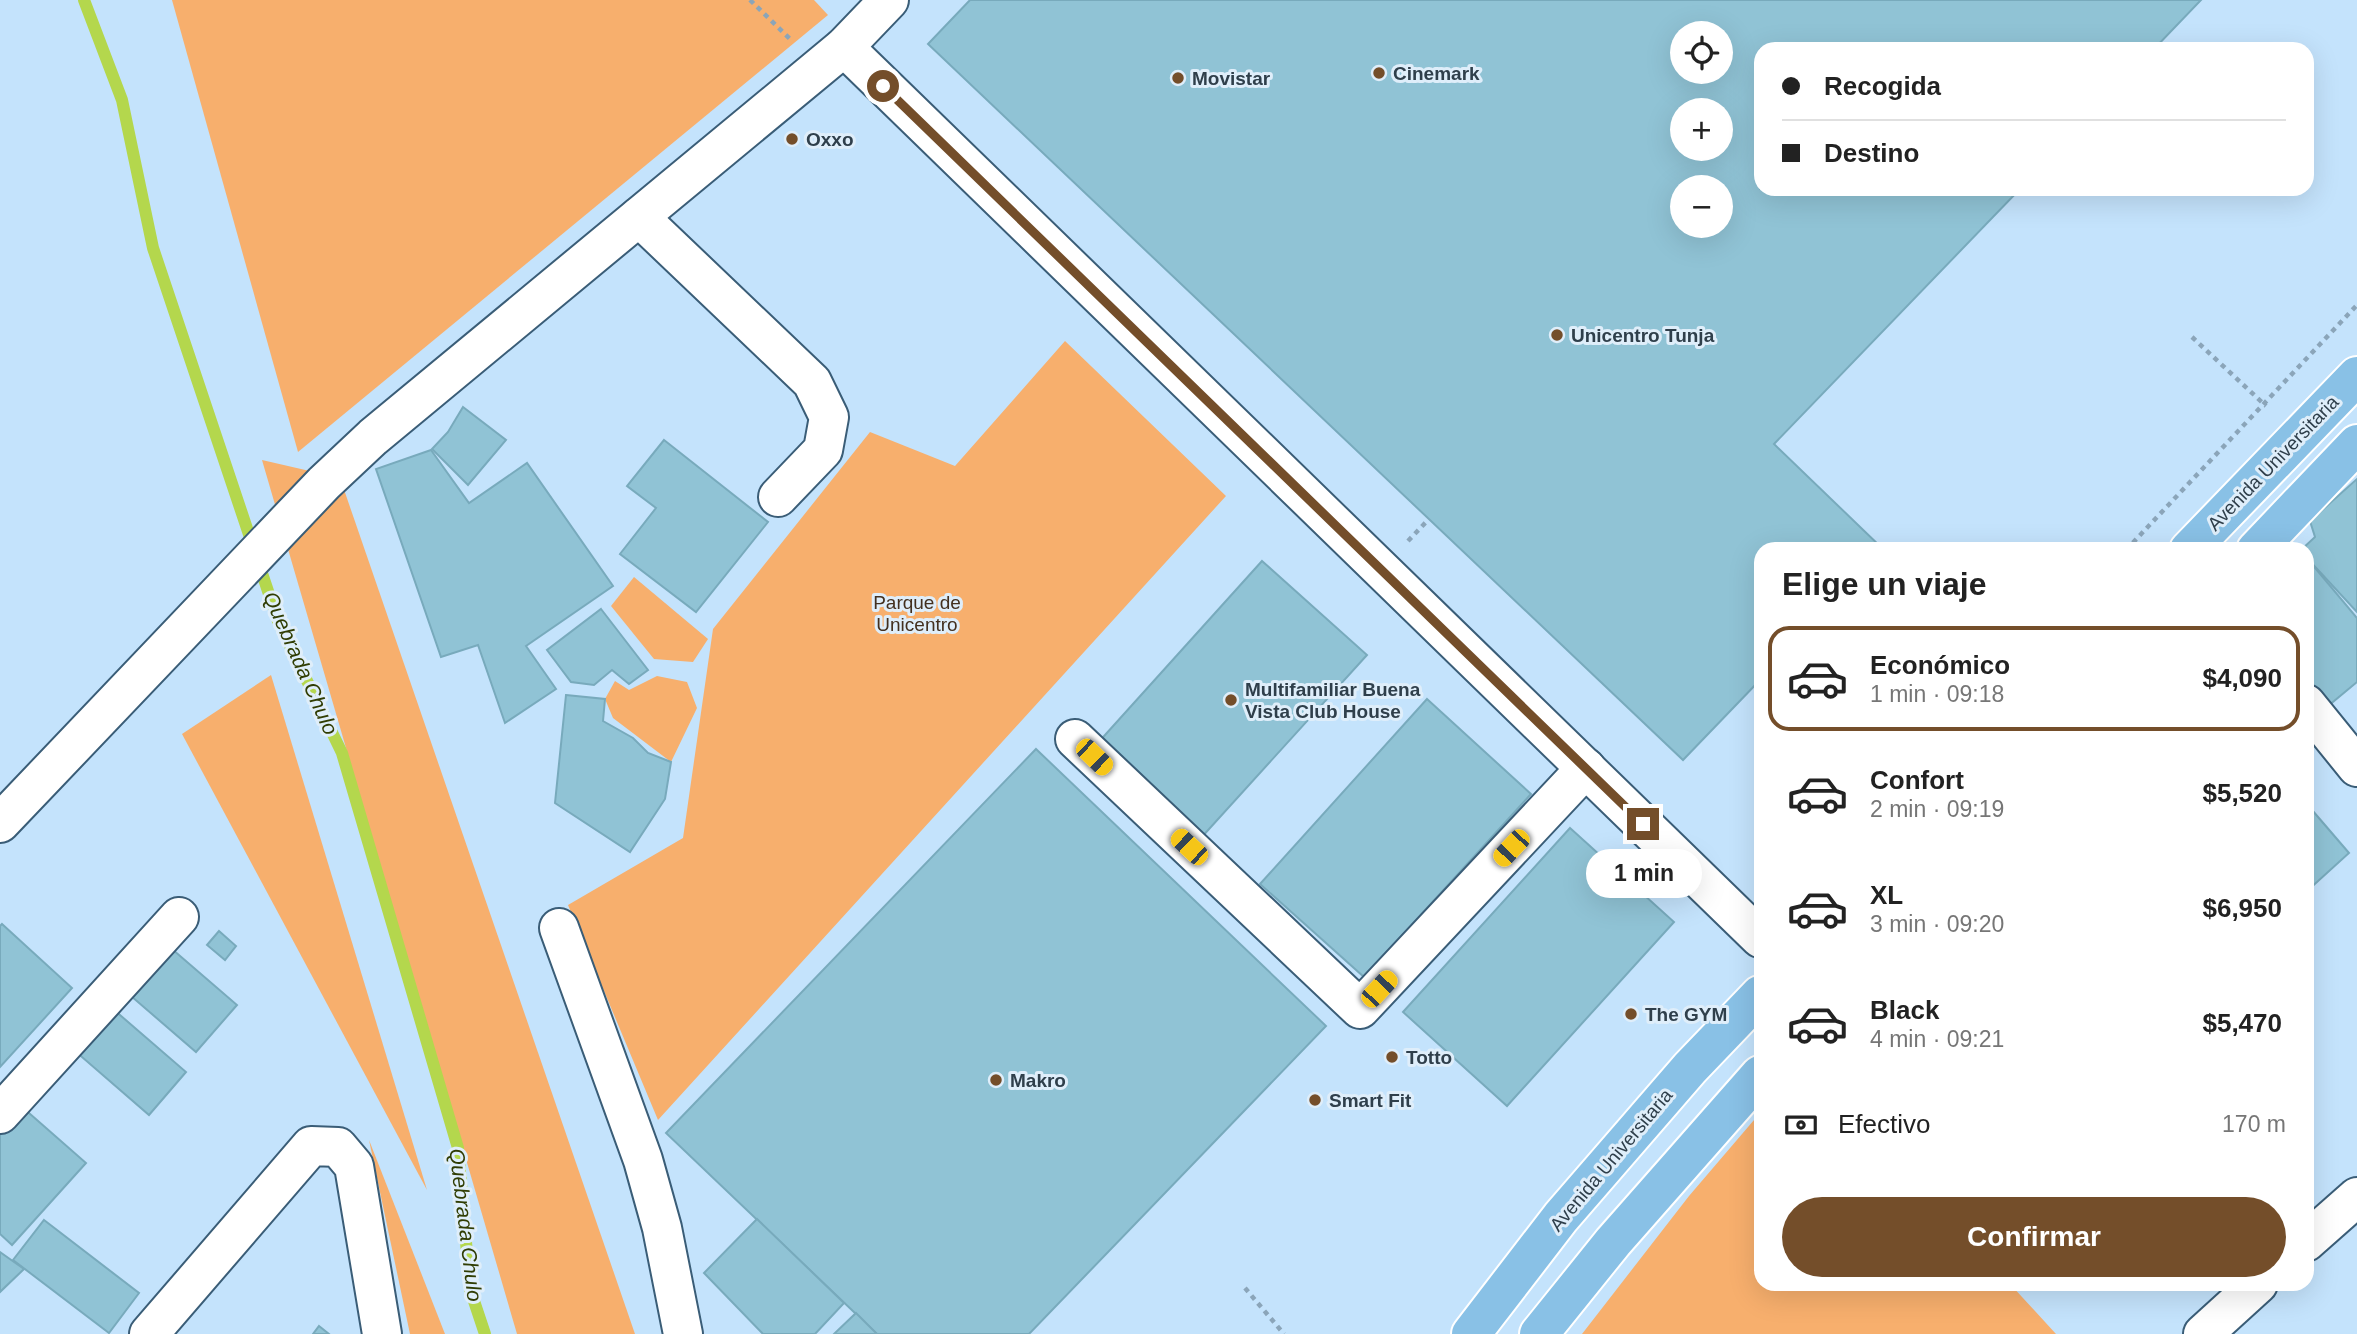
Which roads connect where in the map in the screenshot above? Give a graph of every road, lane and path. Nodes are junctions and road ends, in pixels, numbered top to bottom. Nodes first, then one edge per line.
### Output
1 (750, 0) edge
2 (889, 0) edge
3 (831, 57) junction
4 (639, 217) junction
5 (2357, 305) edge
6 (2192, 337) dead end
7 (2357, 376) edge
8 (2265, 405) junction
9 (2298, 436) junction
10 (2357, 444) edge
11 (778, 496) dead end
12 (2134, 542) edge
13 (2197, 542) edge
14 (2264, 542) edge
15 (2314, 714) edge
16 (1075, 739) dead end
17 (2357, 767) edge
18 (1586, 768) junction
19 (0, 824) edge
20 (179, 917) dead end
21 (559, 928) dead end
22 (1754, 932) edge
23 (1754, 1001) edge
24 (1754, 1082) edge
25 (0, 1114) edge
26 (2357, 1196) edge
27 (2314, 1235) edge
28 (1245, 1288) dead end
29 (2250, 1291) edge
30 (149, 1334) edge
31 (382, 1334) edge
32 (683, 1334) edge
33 (1284, 1334) edge
34 (1471, 1334) edge
35 (1539, 1334) edge
36 (2203, 1334) edge

1 - 3 path
2 - 3 street
3 - 4 street
3 - 18 street
4 - 11 street
4 - 19 street
5 - 8 path
6 - 8 path
7 - 9 main road, Avenida Universitaria
8 - 9 path
8 - 12 path
9 - 13 main road, Avenida Universitaria
10 - 14 main road
15 - 17 street
16 - 18 street
18 - 22 street
20 - 25 street
21 - 32 street
23 - 34 main road, Avenida Universitaria
24 - 35 main road
26 - 27 street
28 - 33 path
29 - 36 street
30 - 31 street

